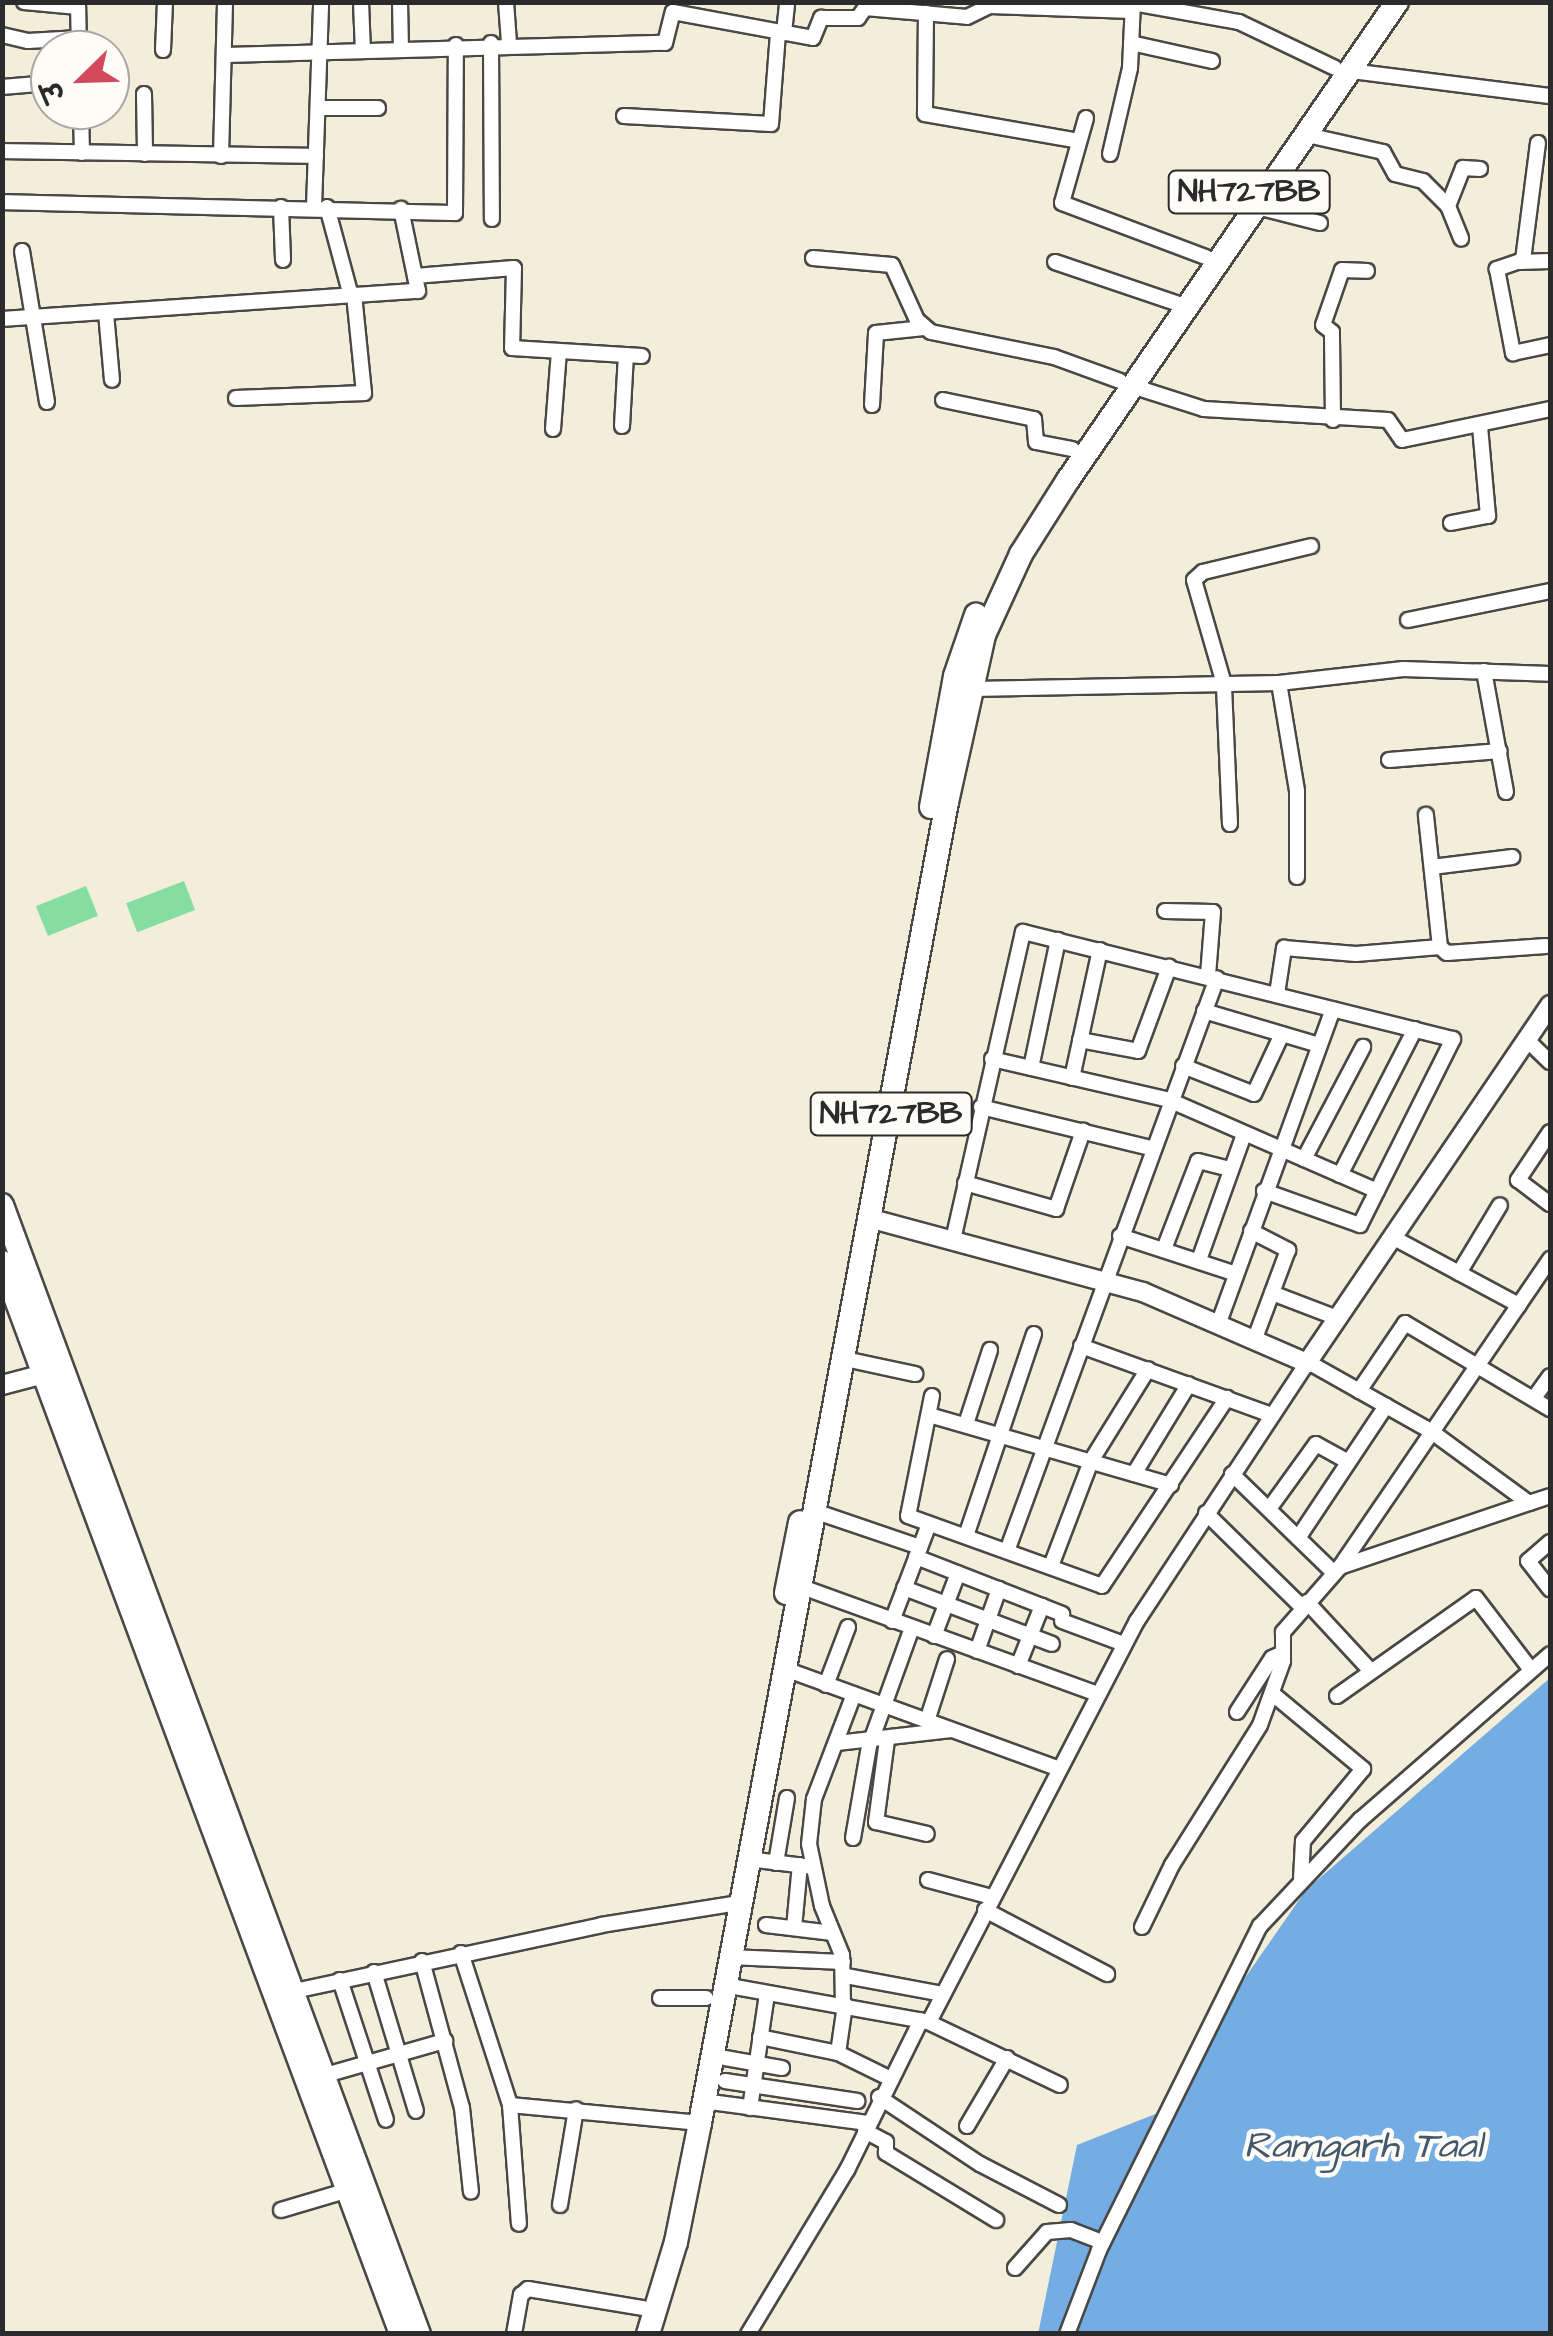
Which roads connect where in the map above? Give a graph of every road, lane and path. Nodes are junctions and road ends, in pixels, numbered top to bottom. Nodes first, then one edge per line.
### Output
1 (24, 2) edge
2 (165, 2) edge
3 (225, 2) edge
4 (322, 2) edge
5 (361, 2) edge
6 (400, 2) edge
7 (506, 2) edge
8 (788, 2) edge
9 (1379, 2) edge
10 (1396, 2) edge
11 (78, 5) edge
12 (1132, 6) edge
13 (697, 9) edge
14 (926, 13) junction
15 (79, 30) edge
16 (781, 33) junction
17 (2, 36) edge
18 (30, 42) edge
19 (491, 43) junction
20 (509, 43) junction
21 (1132, 43) junction
22 (456, 45) junction
23 (401, 48) junction
24 (163, 50) dead end
25 (362, 51) junction
26 (321, 54) junction
27 (224, 55) junction
28 (1212, 61) dead end
29 (1343, 70) junction
30 (30, 85) edge
31 (2, 87) edge
32 (144, 94) dead end
33 (1550, 96) edge
34 (318, 108) junction
35 (378, 108) dead end
36 (624, 116) dead end
37 (1086, 118) dead end
38 (81, 130) edge
39 (1307, 135) junction
40 (1079, 141) junction
41 (1538, 142) dead end
42 (2, 150) edge
43 (82, 153) junction
44 (144, 154) junction
45 (1110, 154) dead end
46 (221, 156) junction
47 (316, 156) junction
48 (1480, 170) dead end
49 (2, 202) edge
50 (281, 206) junction
51 (1448, 206) junction
52 (320, 207) junction
53 (1257, 207) junction
54 (400, 209) junction
55 (492, 219) dead end
56 (1320, 223) dead end
57 (1461, 238) dead end
58 (22, 251) dead end
59 (813, 258) dead end
60 (1206, 258) junction
61 (283, 260) dead end
62 (1550, 261) edge
63 (1054, 262) dead end
64 (1520, 262) junction
65 (1367, 271) dead end
66 (415, 276) junction
67 (353, 296) junction
68 (1176, 302) junction
69 (106, 312) junction
70 (29, 317) junction
71 (2, 319) edge
72 (924, 328) junction
73 (1550, 346) edge
74 (558, 351) junction
75 (626, 356) junction
76 (642, 356) dead end
77 (112, 380) dead end
78 (1127, 384) junction
79 (236, 398) dead end
80 (943, 400) dead end
81 (47, 402) dead end
82 (872, 406) dead end
83 (1550, 409) edge
84 (1333, 420) junction
85 (622, 426) dead end
86 (1480, 426) junction
87 (554, 428) dead end
88 (1072, 450) junction
89 (1451, 523) dead end
90 (1311, 546) dead end
91 (1550, 592) edge
92 (1408, 620) dead end
93 (1484, 671) junction
94 (1550, 674) edge
95 (1279, 683) junction
96 (1224, 684) junction
97 (972, 689) junction
98 (1500, 751) junction
99 (1390, 760) dead end
100 (1506, 792) dead end
101 (1426, 815) dead end
102 (1230, 824) dead end
103 (1512, 856) dead end
104 (1432, 867) junction
105 (1298, 876) dead end
106 (1165, 911) dead end
107 (1058, 940) junction
108 (1546, 946) dead end
109 (1440, 947) junction
110 (1100, 950) junction
111 (1168, 966) junction
112 (1212, 977) junction
113 (1277, 994) junction
114 (1550, 1006) edge
115 (1333, 1009) junction
116 (1204, 1011) junction
117 (1415, 1029) junction
118 (1282, 1034) junction
119 (1526, 1039) junction
120 (1080, 1040) junction
121 (1319, 1044) junction
122 (1363, 1047) dead end
123 (992, 1059) junction
124 (1550, 1062) edge
125 (1183, 1066) junction
126 (1031, 1068) junction
127 (1072, 1078) junction
128 (1170, 1100) junction
129 (982, 1107) junction
130 (1083, 1131) junction
131 (1550, 1132) edge
132 (1244, 1134) junction
133 (1151, 1148) junction
134 (1280, 1150) junction
135 (1304, 1159) junction
136 (1232, 1169) junction
137 (1340, 1175) junction
138 (965, 1183) junction
139 (1264, 1190) junction
140 (1377, 1191) junction
141 (2, 1204) edge
142 (1500, 1204) dead end
143 (1550, 1204) edge
144 (872, 1219) junction
145 (1251, 1231) junction
146 (1120, 1236) junction
147 (1392, 1236) junction
148 (952, 1240) junction
149 (1164, 1249) junction
150 (1550, 1258) edge
151 (1200, 1260) junction
152 (2, 1262) edge
153 (1459, 1272) junction
154 (1236, 1274) junction
155 (1104, 1282) junction
156 (1272, 1293) junction
157 (1519, 1305) junction
158 (1338, 1318) junction
159 (1218, 1326) junction
160 (1034, 1334) dead end
161 (1254, 1341) junction
162 (1081, 1346) junction
163 (990, 1350) dead end
164 (845, 1358) junction
165 (1308, 1362) junction
166 (1479, 1363) junction
167 (1148, 1370) junction
168 (56, 1371) junction
169 (915, 1374) dead end
170 (1550, 1376) edge
171 (1189, 1384) junction
172 (2, 1386) edge
173 (1359, 1390) junction
174 (932, 1396) dead end
175 (1227, 1398) junction
176 (1534, 1398) junction
177 (1386, 1406) junction
178 (1550, 1409) edge
179 (928, 1415) junction
180 (1272, 1415) junction
181 (966, 1424) junction
182 (1432, 1432) junction
183 (1003, 1436) junction
184 (1045, 1447) junction
185 (1091, 1461) junction
186 (1348, 1462) junction
187 (1134, 1474) junction
188 (1232, 1474) junction
189 (1171, 1485) junction
190 (1550, 1496) edge
191 (1529, 1503) junction
192 (1269, 1510) junction
193 (818, 1512) junction
194 (1206, 1513) junction
195 (930, 1524) junction
196 (966, 1536) junction
197 (1298, 1538) junction
198 (1550, 1542) edge
199 (1007, 1551) junction
200 (918, 1552) junction
201 (1052, 1566) junction
202 (1337, 1570) junction
203 (958, 1573) junction
204 (802, 1587) junction
205 (904, 1588) junction
206 (999, 1589) junction
207 (1550, 1589) edge
208 (946, 1604) junction
209 (1304, 1604) junction
210 (1042, 1606) junction
211 (987, 1620) junction
212 (892, 1621) junction
213 (848, 1627) dead end
214 (912, 1628) junction
215 (934, 1636) junction
216 (1029, 1636) junction
217 (1052, 1644) dead end
218 (1124, 1644) junction
219 (977, 1652) junction
220 (1284, 1653) junction
221 (1550, 1654) edge
222 (948, 1659) dead end
223 (1018, 1666) junction
224 (785, 1669) junction
225 (1371, 1671) junction
226 (1529, 1672) junction
227 (826, 1684) junction
228 (854, 1694) junction
229 (1097, 1694) junction
230 (1274, 1695) junction
231 (1337, 1696) dead end
232 (882, 1704) junction
233 (1237, 1712) dead end
234 (926, 1721) junction
235 (952, 1730) junction
236 (876, 1740) junction
237 (837, 1743) junction
238 (1058, 1768) junction
239 (787, 1798) dead end
240 (926, 1834) dead end
241 (853, 1838) dead end
242 (748, 1859) junction
243 (776, 1863) junction
244 (807, 1866) junction
245 (1302, 1879) junction
246 (928, 1880) dead end
247 (732, 1902) junction
248 (989, 1904) junction
249 (766, 1925) dead end
250 (1142, 1927) dead end
251 (794, 1928) junction
252 (833, 1933) junction
253 (461, 1953) junction
254 (730, 1957) junction
255 (422, 1961) junction
256 (845, 1969) junction
257 (374, 1972) junction
258 (1107, 1974) dead end
259 (340, 1980) junction
260 (715, 1992) junction
261 (287, 1993) junction
262 (767, 1994) junction
263 (942, 1994) junction
264 (660, 1998) dead end
265 (844, 2005) junction
266 (925, 2021) junction
267 (760, 2037) junction
268 (445, 2041) junction
269 (786, 2043) junction
270 (399, 2052) junction
271 (838, 2054) junction
272 (725, 2058) dead end
273 (1007, 2058) junction
274 (367, 2060) junction
275 (756, 2063) junction
276 (782, 2068) junction
277 (328, 2074) junction
278 (887, 2077) junction
279 (725, 2081) dead end
280 (753, 2084) junction
281 (1060, 2084) dead end
282 (778, 2088) junction
283 (800, 2092) junction
284 (879, 2097) junction
285 (858, 2102) dead end
286 (510, 2105) junction
287 (750, 2108) junction
288 (576, 2109) junction
289 (416, 2111) dead end
290 (796, 2114) junction
291 (696, 2115) junction
292 (386, 2120) dead end
293 (967, 2126) dead end
294 (866, 2127) junction
295 (358, 2187) junction
296 (472, 2192) dead end
297 (560, 2204) dead end
298 (1058, 2205) dead end
299 (281, 2210) dead end
300 (996, 2220) dead end
301 (519, 2224) dead end
302 (1103, 2242) junction
303 (1015, 2268) dead end
304 (643, 2308) junction
305 (401, 2334) edge
306 (420, 2334) edge
307 (514, 2334) edge
308 (631, 2334) edge
309 (648, 2334) edge
310 (748, 2334) edge
311 (1067, 2334) edge

1 - 11 street
2 - 24 street
3 - 27 street
4 - 26 street
5 - 25 street
6 - 23 street
7 - 20 street
8 - 16 street
9 - 29 main road, NH727BB
10 - 29 main road, NH727BB
11 - 15 street
12 - 14 street
12 - 21 street
12 - 29 street
13 - 16 street
13 - 20 street
14 - 16 street
14 - 40 street
16 - 36 street
17 - 18 street
19 - 20 street
19 - 22 street
19 - 55 street
21 - 28 street
21 - 45 street
22 - 23 street
22 - 54 street
23 - 25 street
25 - 26 street
26 - 27 street
26 - 34 street
27 - 46 street
29 - 33 street
29 - 39 main road, NH727BB
29 - 60 main road, NH727BB
30 - 31 street
32 - 44 street
34 - 35 street
34 - 47 street
37 - 40 street
38 - 43 street
39 - 51 street
39 - 53 main road, NH727BB
40 - 60 street
41 - 64 street
42 - 43 street
43 - 44 street
44 - 46 street
46 - 47 street
47 - 52 street
48 - 51 street
49 - 50 street
50 - 52 street
50 - 61 street
51 - 57 street
52 - 54 street
52 - 67 street
53 - 56 street
53 - 78 main road, NH727BB
54 - 66 street
58 - 70 street
59 - 72 street
60 - 68 main road, NH727BB
62 - 64 street
63 - 68 street
64 - 73 street
65 - 84 street
66 - 67 street
66 - 74 street
67 - 69 street
67 - 79 street
68 - 78 main road, NH727BB
69 - 70 street
69 - 77 street
70 - 71 street
70 - 81 street
72 - 78 street
72 - 82 street
74 - 75 street
74 - 87 street
75 - 76 street
75 - 85 street
78 - 84 street
78 - 88 main road, NH727BB
78 - 97 main road, NH727BB
80 - 88 street
83 - 86 street
84 - 86 street
86 - 89 street
88 - 247 main road, NH727BB
90 - 96 street
91 - 92 street
93 - 94 street
93 - 95 street
93 - 98 street
95 - 96 street
95 - 105 street
96 - 97 street
96 - 102 street
97 - 144 main road, NH727BB
98 - 99 street
98 - 100 street
101 - 104 street
103 - 104 street
104 - 109 street
106 - 112 street
107 - 110 street
107 - 123 street
107 - 126 street
108 - 109 street
109 - 113 street
110 - 111 street
110 - 120 street
111 - 112 street
111 - 120 street
112 - 113 street
112 - 116 street
113 - 115 street
114 - 119 street
115 - 117 street
115 - 121 street
116 - 118 street
116 - 125 street
117 - 137 street
117 - 140 street
118 - 121 street
118 - 125 street
119 - 124 street
119 - 147 street
120 - 127 street
121 - 134 street
122 - 135 street
123 - 126 street
123 - 129 street
125 - 128 street
126 - 127 street
127 - 128 street
128 - 132 street
128 - 133 street
129 - 130 street
129 - 138 street
130 - 133 street
130 - 138 street
131 - 143 street
132 - 134 street
132 - 136 street
133 - 146 street
134 - 135 street
134 - 139 street
135 - 137 street
136 - 149 street
136 - 151 street
137 - 140 street
138 - 148 street
139 - 140 street
139 - 145 street
141 - 168 main road
142 - 153 street
144 - 148 street
144 - 164 main road, NH727BB
145 - 154 street
145 - 156 street
146 - 149 street
146 - 155 street
147 - 153 street
147 - 158 street
148 - 155 street
149 - 151 street
150 - 157 street
151 - 154 street
152 - 168 main road
153 - 157 street
154 - 159 street
155 - 159 street
155 - 162 street
156 - 158 street
156 - 161 street
157 - 166 street
158 - 165 street
159 - 161 street
160 - 183 street
161 - 165 street
162 - 167 street
162 - 184 street
163 - 181 street
164 - 169 street
164 - 193 main road, NH727BB
165 - 173 street
165 - 180 street
166 - 173 street
166 - 176 street
166 - 182 street
167 - 171 street
167 - 185 street
168 - 172 street
168 - 261 main road
170 - 176 street
171 - 175 street
171 - 187 street
173 - 177 street
174 - 179 street
175 - 180 street
175 - 189 street
176 - 178 street
177 - 182 street
177 - 186 street
179 - 181 street
179 - 195 street
180 - 188 street
181 - 183 street
182 - 191 street
182 - 202 street
183 - 184 street
183 - 196 street
184 - 185 street
184 - 199 street
185 - 187 street
185 - 201 street
186 - 192 street
186 - 197 street
187 - 189 street
188 - 192 street
188 - 194 street
189 - 201 street
190 - 191 street
191 - 202 street
192 - 197 street
193 - 200 street
193 - 204 main road, NH727BB
194 - 209 street
194 - 218 street
195 - 196 street
195 - 200 street
196 - 199 street
197 - 202 street
198 - 207 street
199 - 201 street
200 - 203 street
200 - 205 street
202 - 209 street
203 - 206 street
203 - 208 street
204 - 212 street
204 - 224 main road, NH727BB
205 - 208 street
205 - 212 street
206 - 210 street
206 - 211 street
208 - 211 street
208 - 215 street
209 - 220 street
209 - 225 street
210 - 216 street
210 - 218 street
211 - 216 street
211 - 219 street
212 - 214 street
213 - 227 street
214 - 215 street
214 - 232 street
215 - 219 street
216 - 217 street
216 - 223 street
218 - 229 street
219 - 223 street
220 - 230 street
220 - 233 street
221 - 226 street
222 - 234 street
223 - 229 street
224 - 227 street
224 - 242 main road, NH727BB
225 - 226 street
225 - 231 street
226 - 245 street
227 - 228 street
228 - 232 street
228 - 237 street
229 - 238 street
230 - 245 street
230 - 250 street
232 - 234 street
232 - 236 street
234 - 235 street
235 - 236 street
235 - 238 street
236 - 237 street
236 - 240 street
236 - 241 street
237 - 244 street
238 - 248 street
239 - 243 street
242 - 243 street
242 - 247 main road, NH727BB
243 - 244 street
244 - 251 street
244 - 252 street
245 - 302 street
246 - 248 street
247 - 253 street
247 - 254 main road, NH727BB
247 - 260 main road, NH727BB
248 - 258 street
248 - 263 street
249 - 251 street
251 - 252 street
252 - 256 street
253 - 255 street
253 - 286 street
254 - 256 street
254 - 260 main road, NH727BB
255 - 257 street
255 - 268 street
256 - 263 street
256 - 265 street
257 - 259 street
257 - 270 street
259 - 261 street
259 - 274 street
260 - 262 street
260 - 264 street
260 - 291 main road, NH727BB
261 - 277 main road
261 - 295 main road
262 - 265 street
262 - 267 street
263 - 266 street
265 - 266 street
265 - 271 street
266 - 273 street
266 - 278 street
267 - 269 street
267 - 275 street
268 - 270 street
268 - 296 street
269 - 271 street
269 - 276 street
270 - 274 street
270 - 289 street
271 - 278 street
272 - 275 street
273 - 281 street
273 - 293 street
274 - 277 street
274 - 292 street
275 - 276 street
275 - 280 street
276 - 282 street
277 - 295 main road
278 - 284 street
279 - 280 street
280 - 282 street
280 - 287 street
282 - 283 street
283 - 285 street
283 - 290 street
284 - 294 street
284 - 298 street
286 - 288 street
286 - 301 street
287 - 290 street
287 - 291 street
288 - 291 street
288 - 297 street
290 - 294 street
291 - 304 main road, NH727BB
291 - 309 main road, NH727BB
294 - 300 street
294 - 310 street
295 - 299 street
295 - 305 main road
295 - 306 main road
302 - 303 street
302 - 311 street
304 - 307 street
304 - 308 main road, NH727BB

